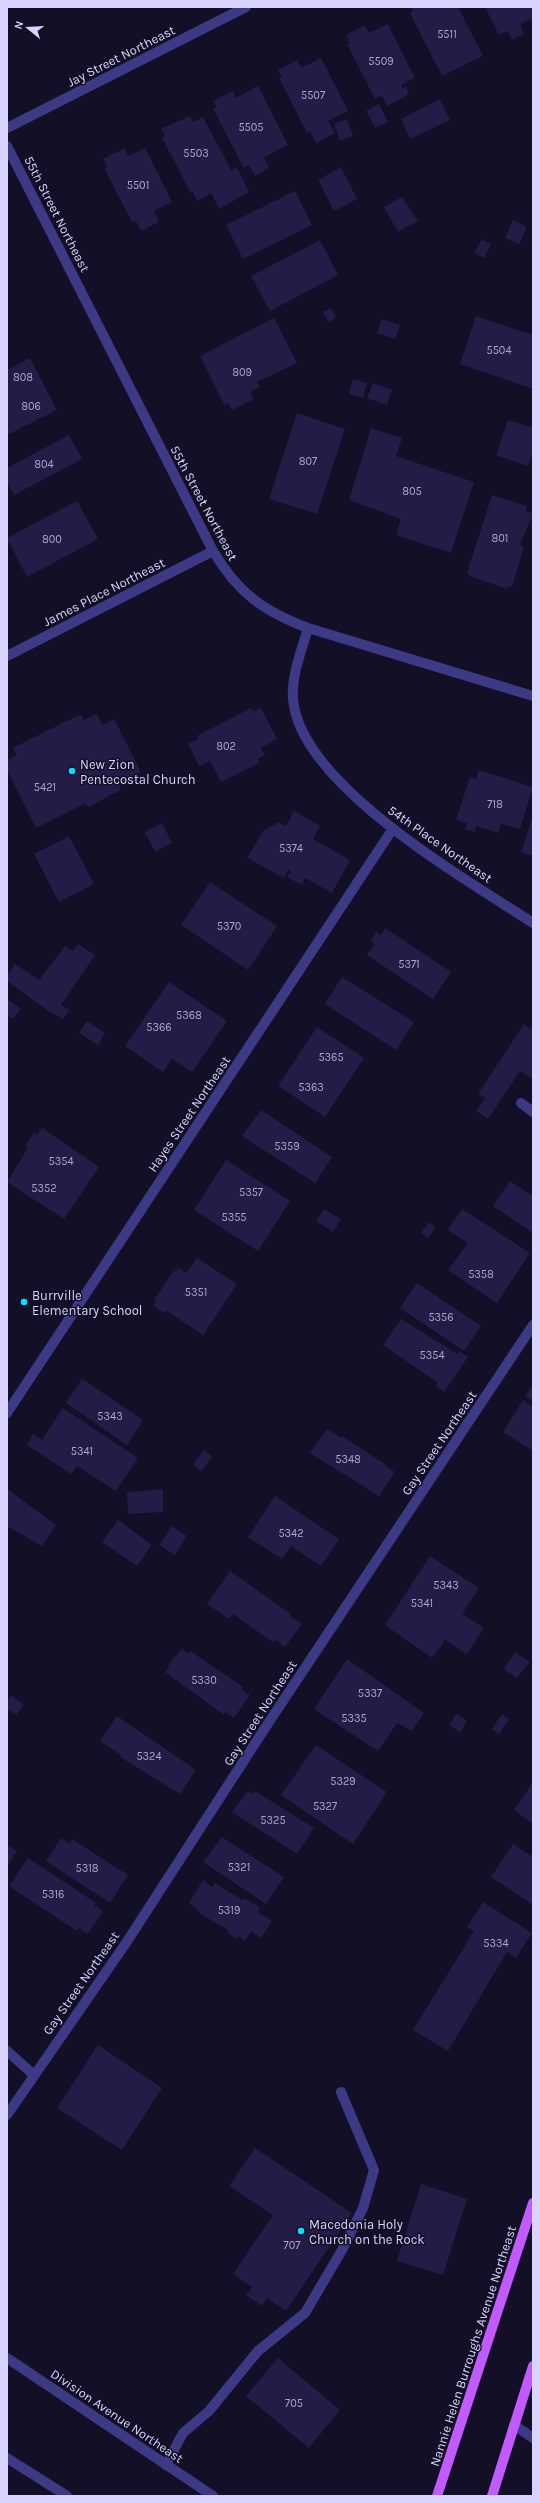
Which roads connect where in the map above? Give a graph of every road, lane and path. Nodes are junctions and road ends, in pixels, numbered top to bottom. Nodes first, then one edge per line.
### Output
1 (246, 7) edge
2 (7, 128) edge
3 (7, 146) edge
4 (213, 551) junction
5 (308, 628) junction
6 (7, 656) edge
7 (533, 696) edge
8 (392, 830) junction
9 (533, 923) edge
10 (521, 1103) dead end
11 (533, 1112) edge
12 (533, 1325) edge
13 (7, 1413) edge
14 (7, 2051) edge
15 (34, 2075) junction
16 (341, 2092) dead end
17 (7, 2115) edge
18 (533, 2204) edge
19 (8, 2361) edge
20 (533, 2366) edge
21 (514, 2425) junction
22 (533, 2438) edge
23 (7, 2458) edge
24 (166, 2465) junction
25 (67, 2496) edge
26 (213, 2496) edge
27 (437, 2496) edge
28 (492, 2496) edge

1 - 2 street, Jay Street Northeast
3 - 4 street, 55th Street Northeast
4 - 5 street, 55th Street Northeast
4 - 6 street, James Place Northeast
5 - 7 street, 55th Street Northeast
5 - 8 street, 54th Place Northeast
8 - 9 street, 54th Place Northeast
8 - 13 street, Hayes Street Northeast
10 - 11 street
12 - 15 street, Gay Street Northeast
14 - 15 street
15 - 17 street, Gay Street Northeast
16 - 24 street
18 - 27 main road, Nannie Helen Burroughs Avenue Northeast
19 - 24 street, Division Avenue Northeast
20 - 21 main road
21 - 22 street
21 - 28 main road
23 - 25 street
24 - 26 street, Division Avenue Northeast

